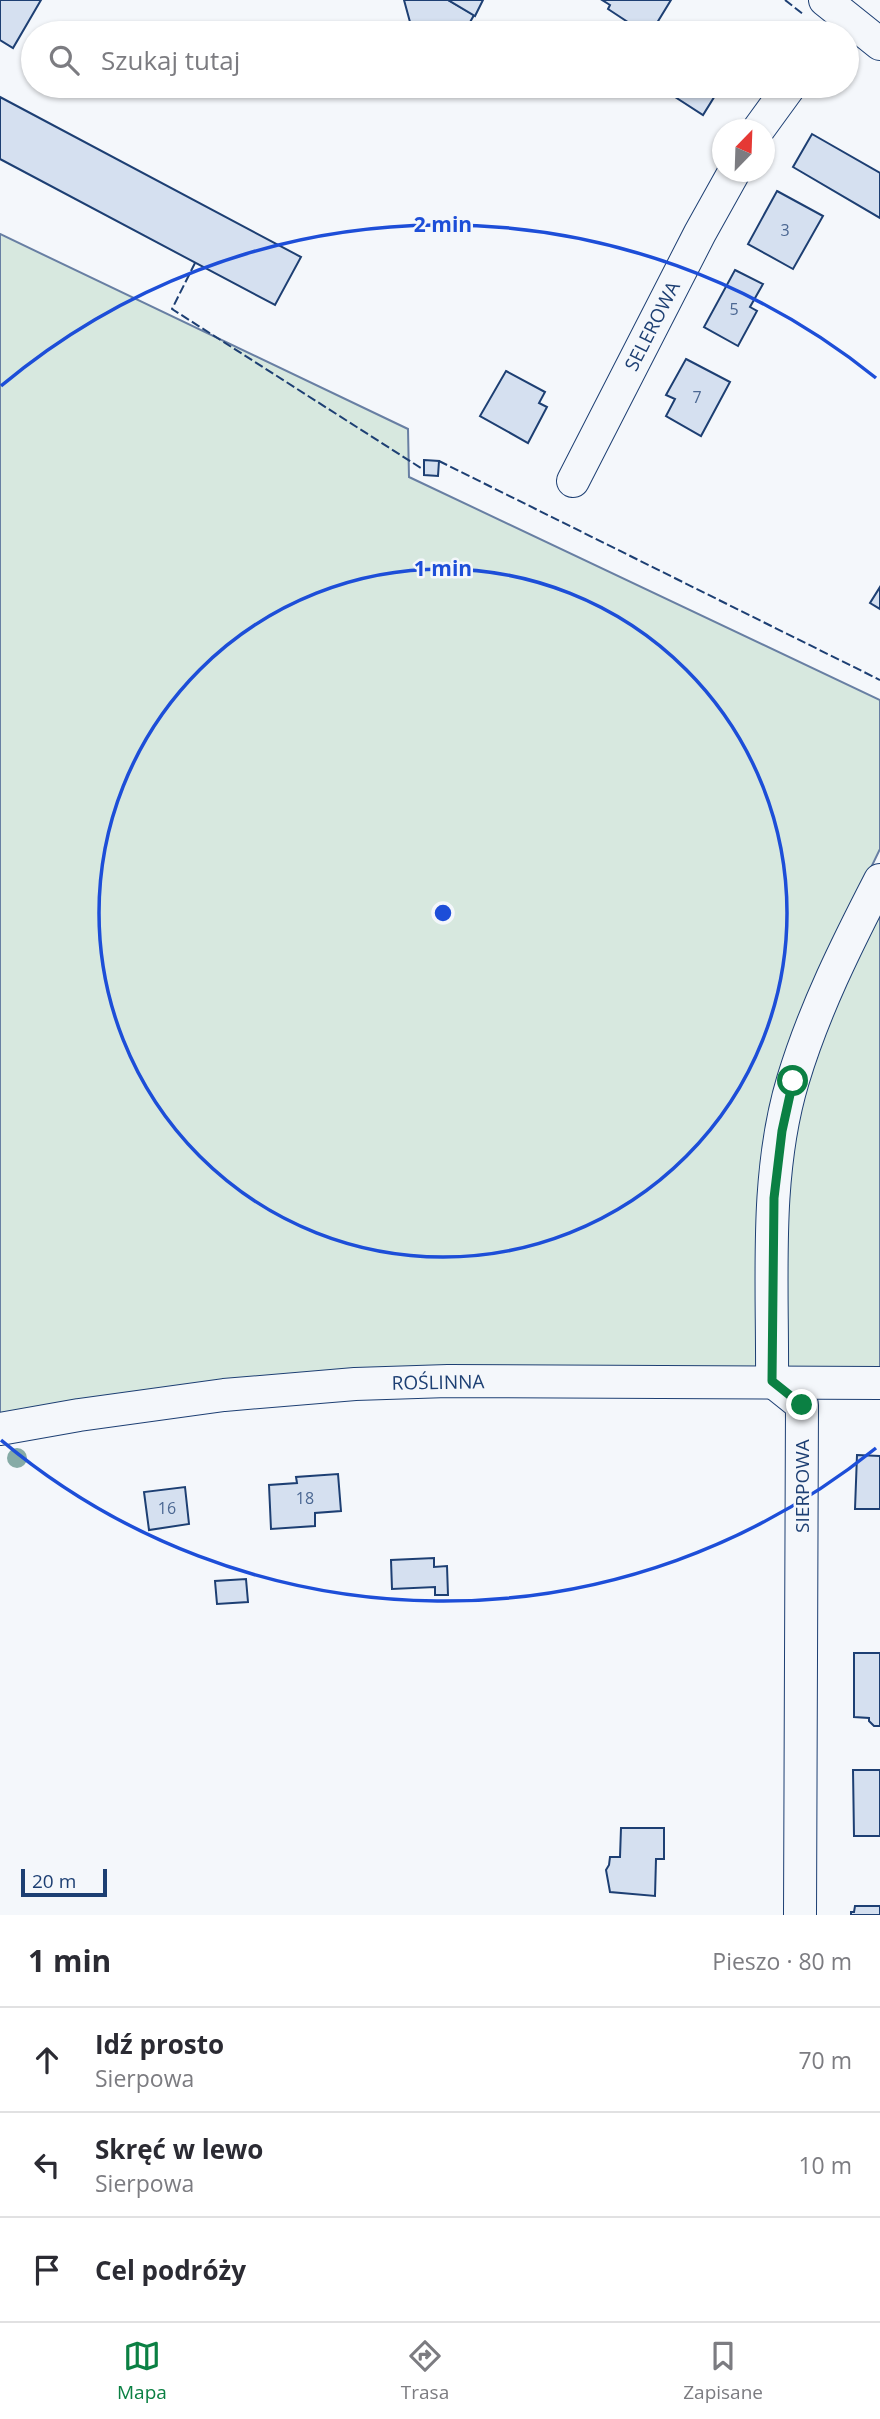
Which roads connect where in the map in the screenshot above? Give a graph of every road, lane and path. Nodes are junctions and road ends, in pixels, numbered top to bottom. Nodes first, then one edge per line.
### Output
1 (859, 32) edge
2 (880, 44) edge
3 (781, 98) edge
4 (766, 119) edge
5 (728, 182) edge
6 (573, 481) dead end
7 (880, 880) edge
8 (772, 1381) junction
9 (880, 1383) edge
10 (0, 1429) edge
11 (800, 1915) edge

1 - 2 street
3 - 4 street
5 - 6 street, SELEROWA
7 - 8 street
8 - 9 street, ROŚLINNA
8 - 10 street, ROŚLINNA
8 - 11 street, SIERPOWA

